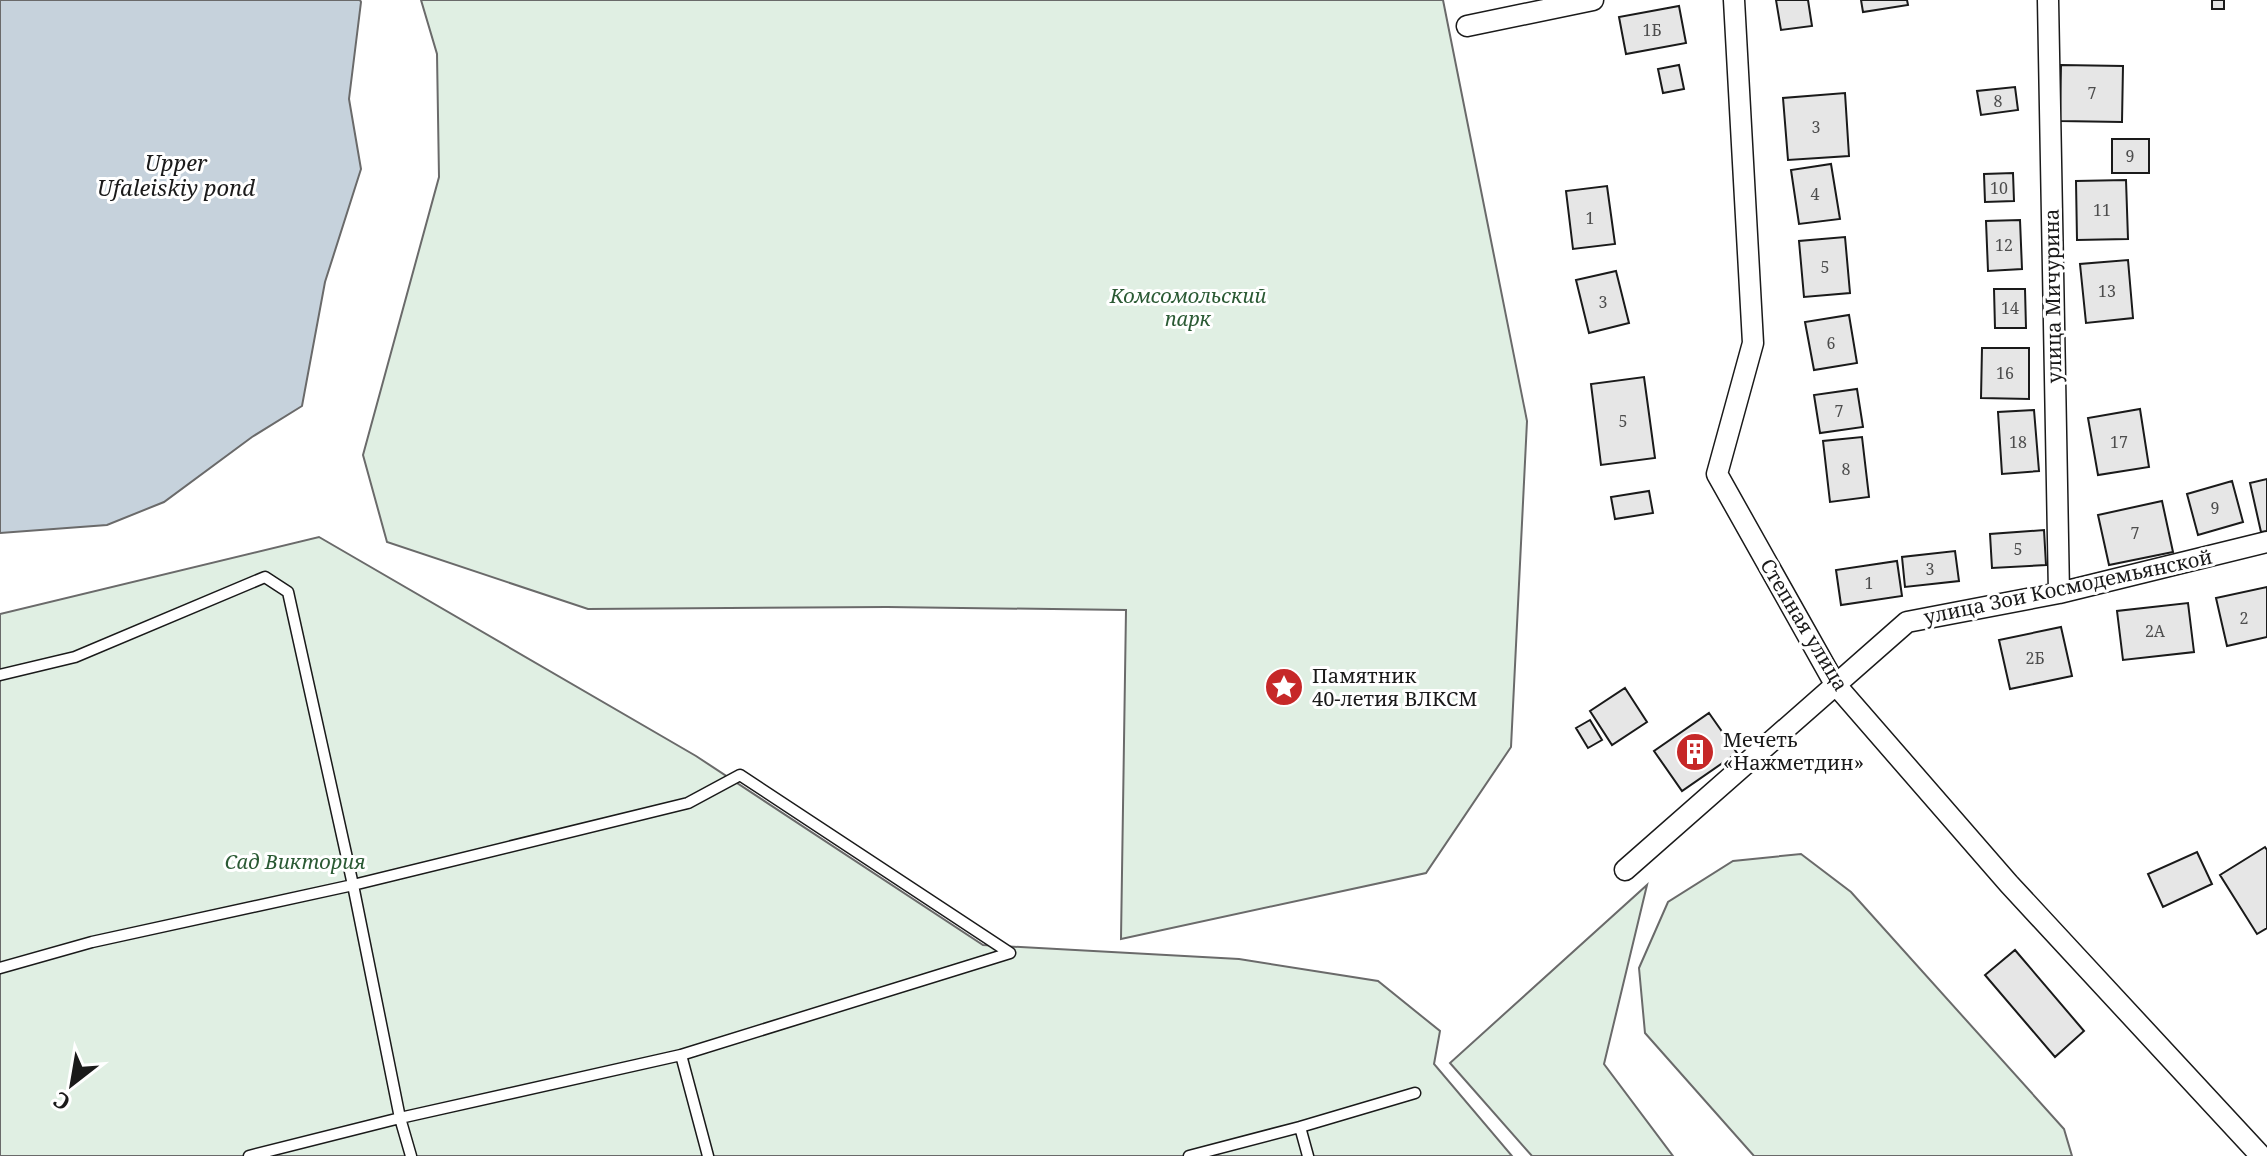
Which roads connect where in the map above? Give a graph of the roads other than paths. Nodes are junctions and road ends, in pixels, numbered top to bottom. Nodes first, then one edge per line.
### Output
1 (1593, 0) edge
2 (1734, 0) edge
3 (2048, 0) edge
4 (1467, 26) dead end
5 (2267, 542) edge
6 (2059, 593) junction
7 (0, 675) edge
8 (1835, 684) junction
9 (1625, 870) dead end
10 (353, 885) junction
11 (0, 968) edge
12 (681, 1055) junction
13 (1415, 1093) dead end
14 (400, 1118) junction
15 (1300, 1127) junction
16 (249, 1156) edge
17 (411, 1156) edge
18 (708, 1156) edge
19 (1189, 1156) edge
20 (1308, 1156) edge
21 (2261, 1156) edge

1 - 4 street
2 - 8 street, Степная улица
3 - 6 street, улица Мичурина
5 - 6 street, улица Зои Космодемьянской
6 - 8 street, улица Зои Космодемьянской
7 - 10 lane
8 - 9 street, улица Зои Космодемьянской
8 - 21 street, Степная улица
10 - 11 lane
10 - 12 lane
10 - 14 lane
12 - 14 lane
12 - 18 lane
13 - 15 lane
14 - 16 lane
14 - 17 lane
15 - 19 lane
15 - 20 lane

